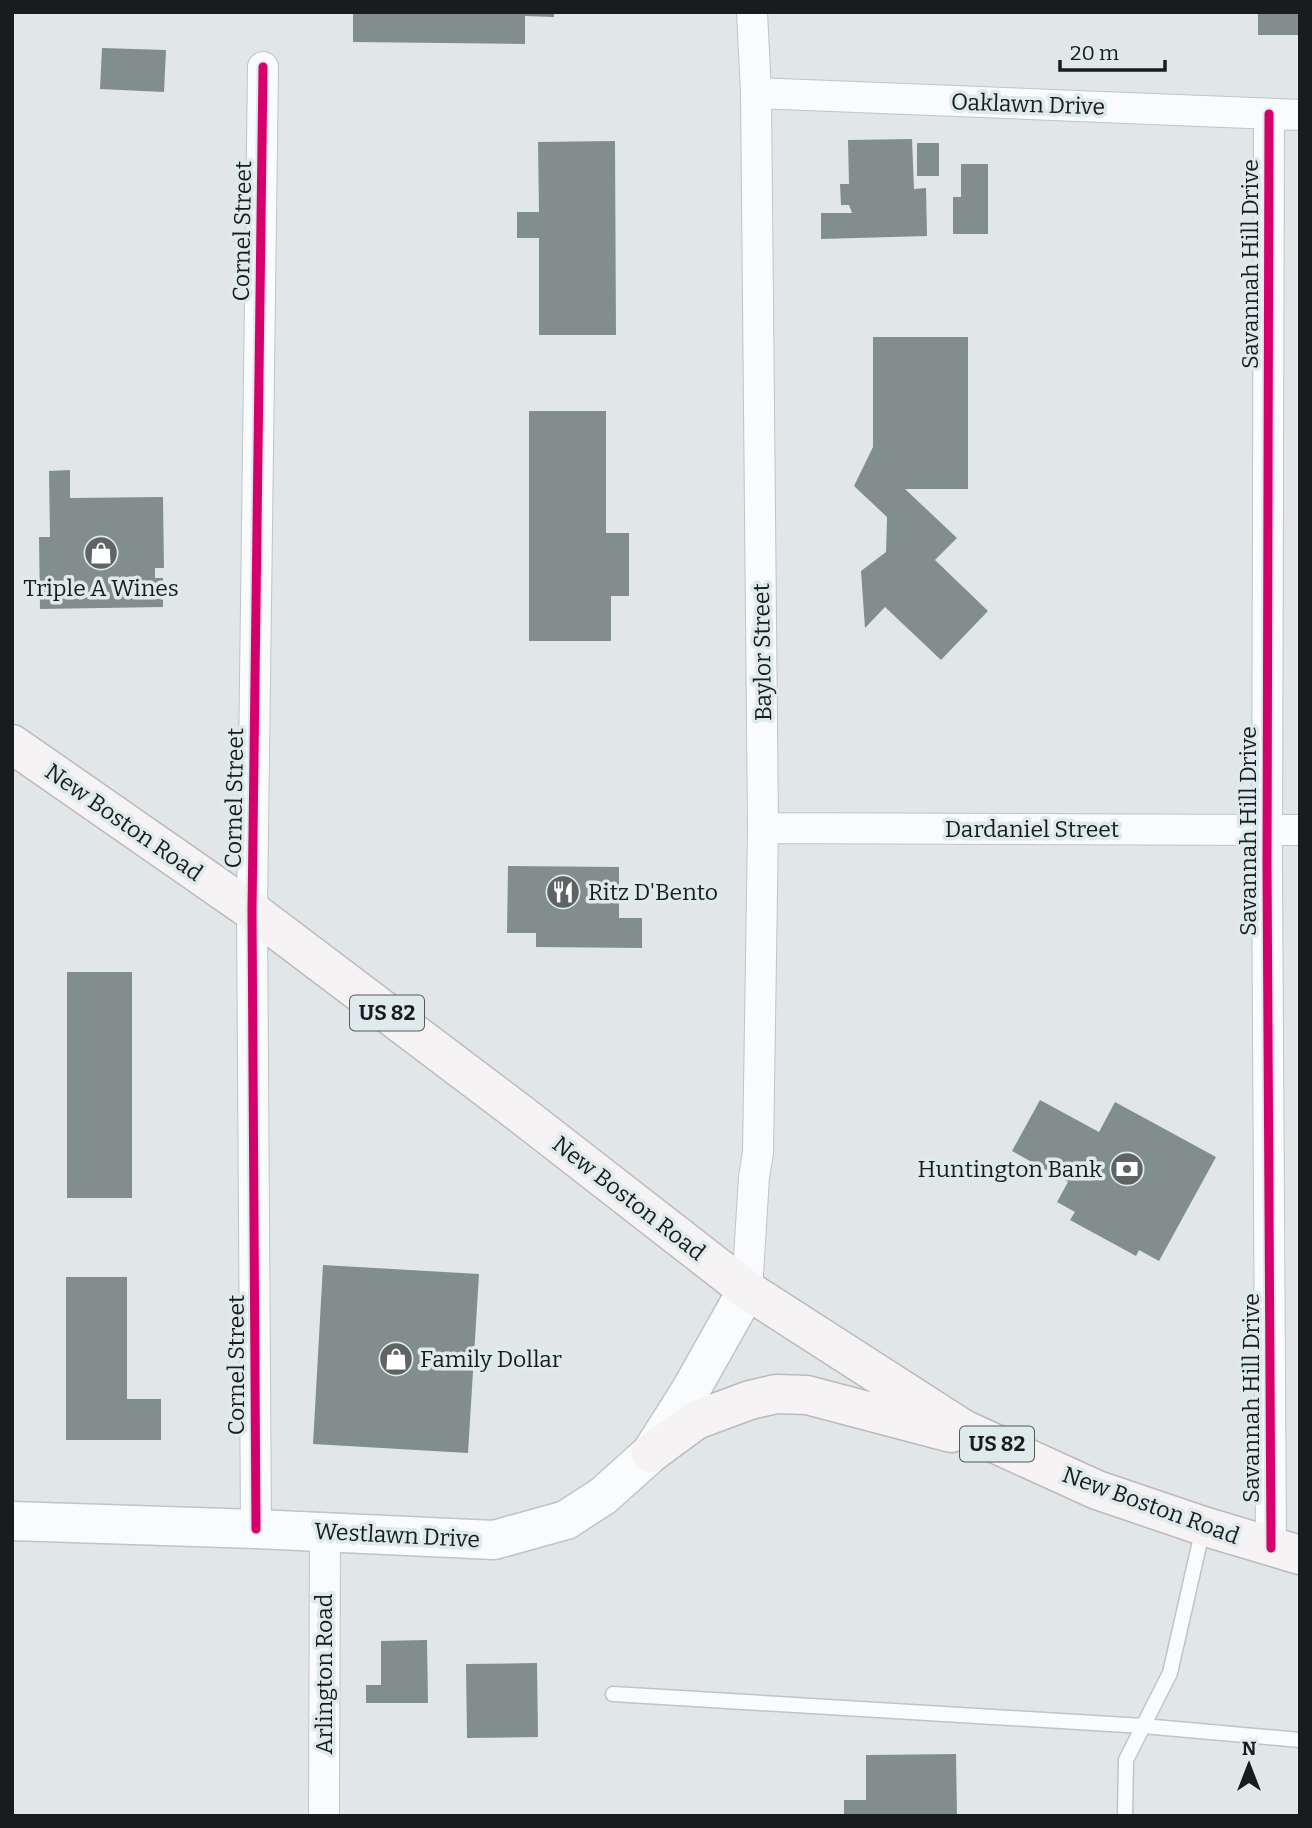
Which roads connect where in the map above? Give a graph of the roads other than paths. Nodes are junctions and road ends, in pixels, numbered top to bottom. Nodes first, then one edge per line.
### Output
1 (752, 12) edge
2 (263, 67) dead end
3 (757, 93) junction
4 (1269, 114) junction
5 (1300, 115) edge
6 (12, 744) edge
7 (763, 828) junction
8 (1267, 830) junction
9 (1300, 830) edge
10 (252, 911) junction
11 (747, 1290) junction
12 (997, 1444) junction
13 (651, 1453) junction
14 (12, 1521) edge
15 (1203, 1526) junction
16 (256, 1528) junction
17 (325, 1532) junction
18 (1285, 1551) edge
19 (613, 1694) dead end
20 (1143, 1726) junction
21 (1300, 1740) edge
22 (324, 1816) edge
23 (1125, 1816) edge

1 - 3 street, Baylor Street
2 - 10 street, Cornel Street
3 - 4 street, Oaklawn Drive
3 - 7 street, Baylor Street
4 - 5 street, Oaklawn Drive
4 - 8 street, Savannah Hill Drive
6 - 10 main road, New Boston Road / US 82
7 - 8 street, Dardaniel Street
7 - 11 street, Baylor Street
8 - 9 street, Dardaniel Street
8 - 18 street, Savannah Hill Drive
10 - 11 main road, New Boston Road / US 82
10 - 16 street, Cornel Street
11 - 12 main road, New Boston Road / US 82
11 - 13 main road, Westlawn Drive
12 - 13 main road
12 - 15 main road, New Boston Road / US 82
13 - 17 main road, Westlawn Drive
14 - 16 main road, Westlawn Drive
15 - 18 main road, New Boston Road / US 82
15 - 20 lane
16 - 17 main road, Westlawn Drive
17 - 22 street, Arlington Road
19 - 20 lane
20 - 21 lane
20 - 23 lane

